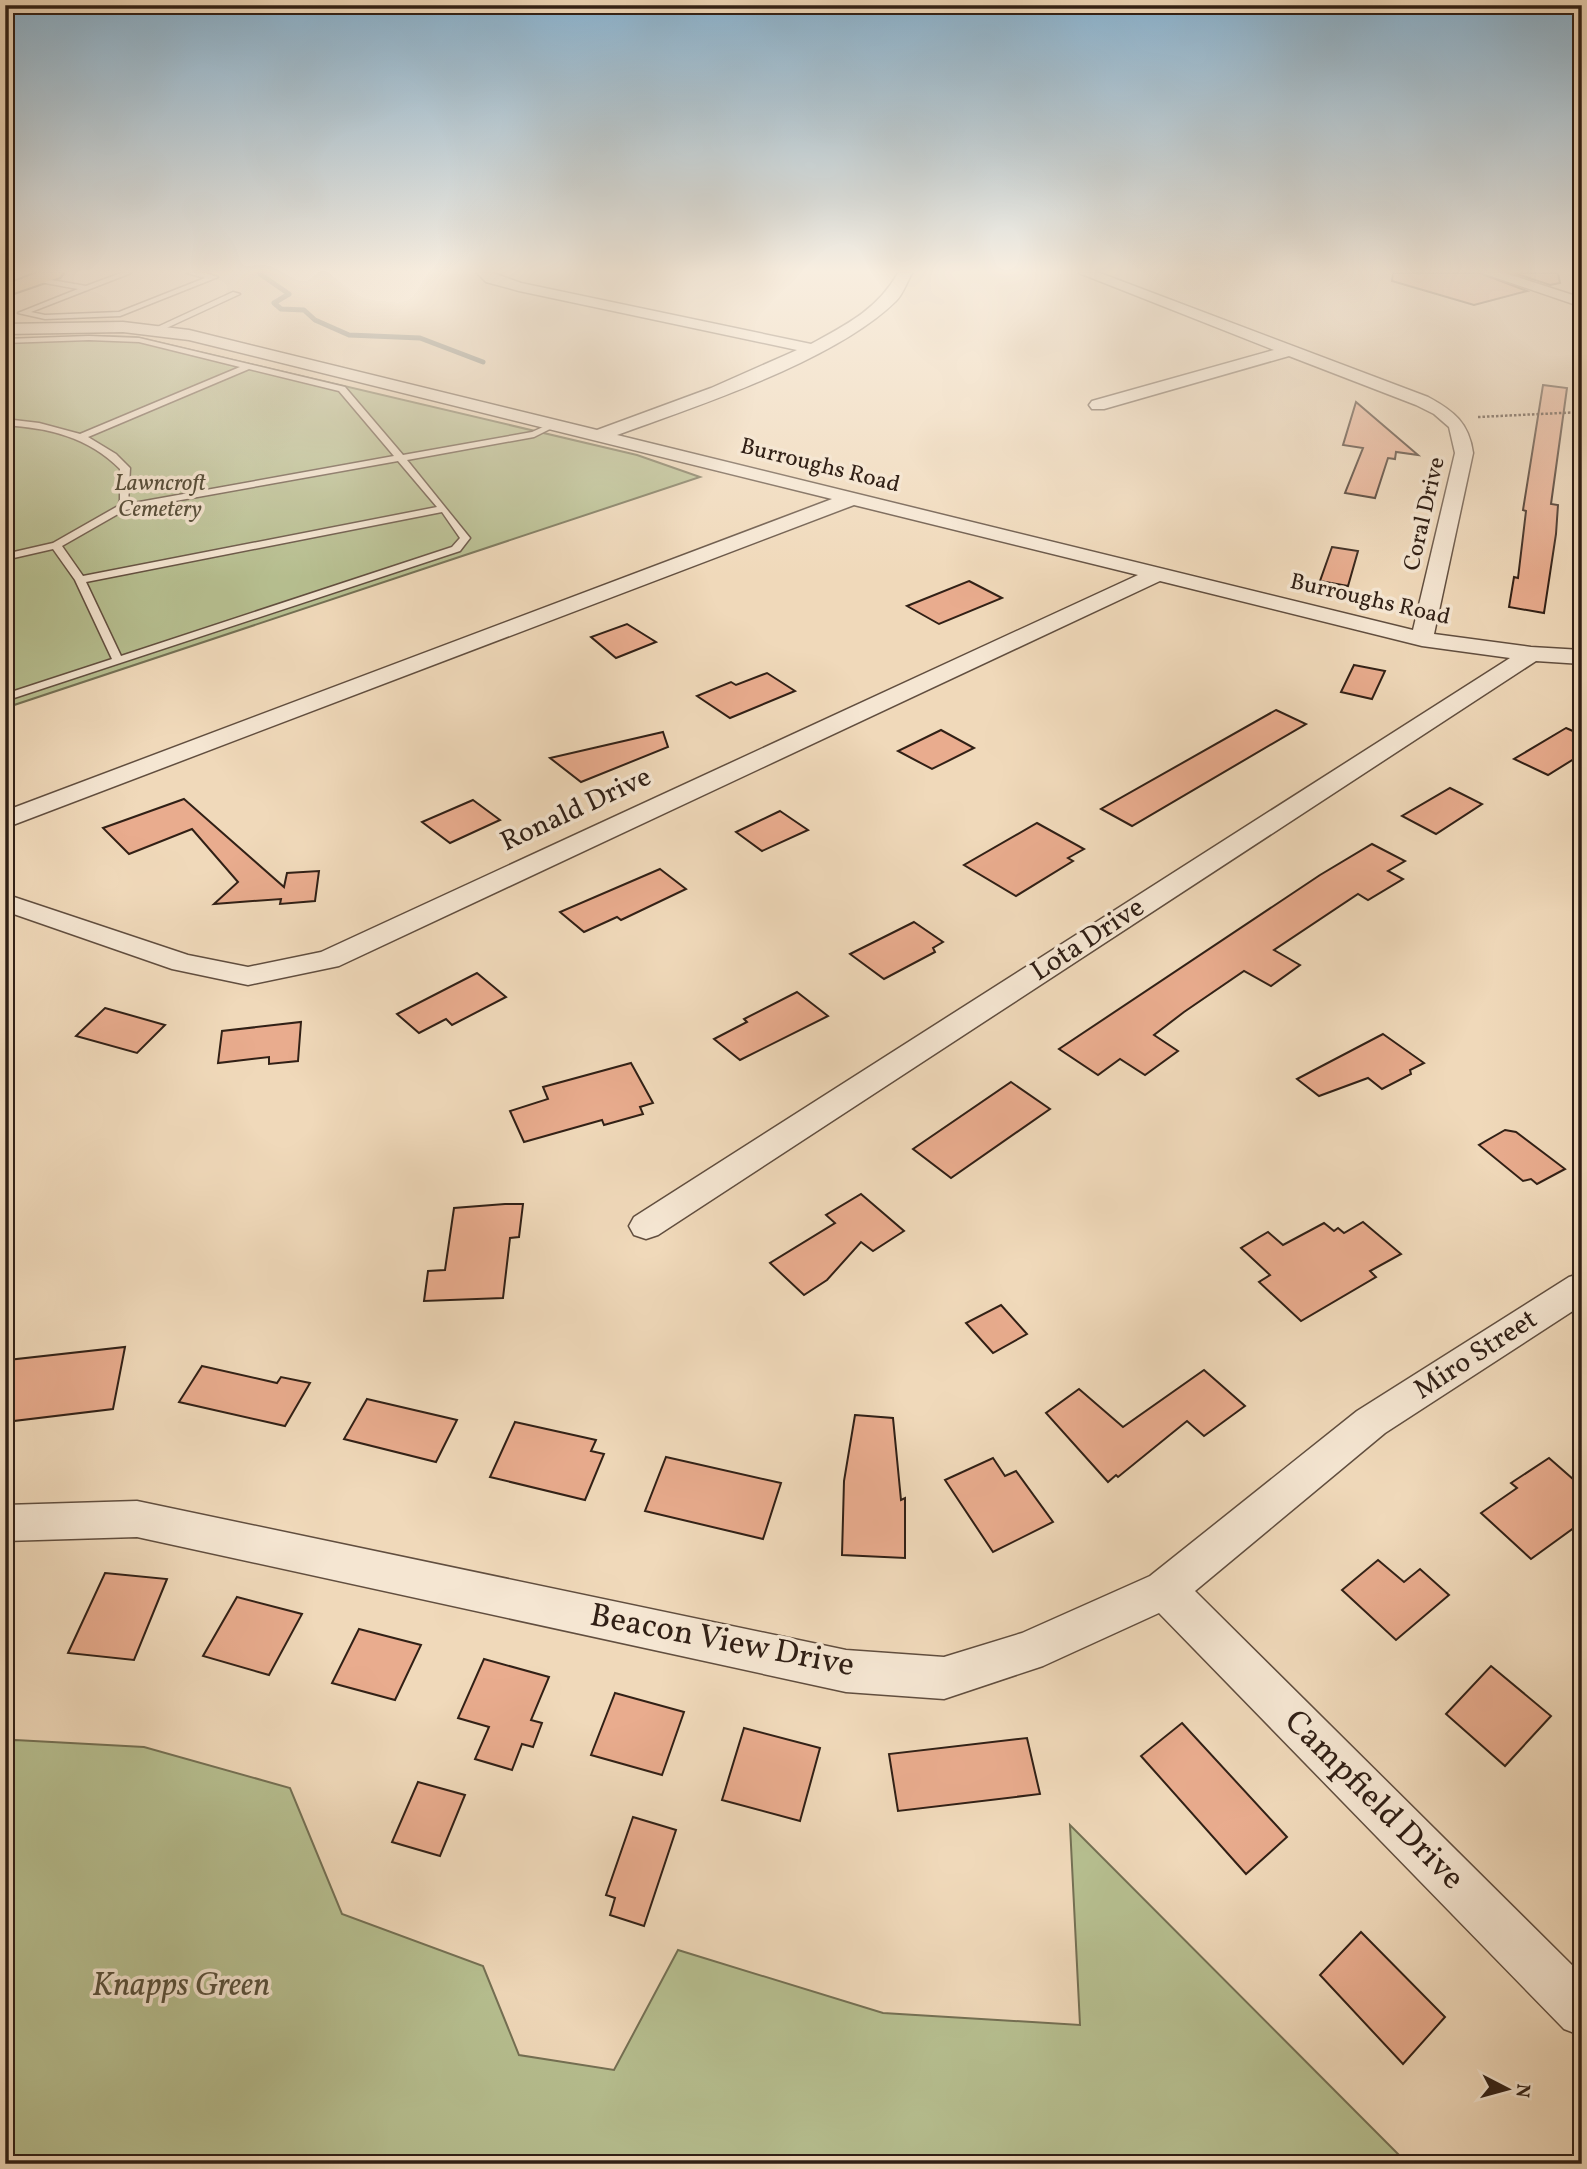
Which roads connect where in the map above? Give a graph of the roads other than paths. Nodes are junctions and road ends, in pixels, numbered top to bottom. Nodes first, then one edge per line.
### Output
1 (229, 374) edge
2 (276, 374) edge
3 (344, 374) edge
4 (755, 374) edge
5 (1207, 374) edge
6 (1351, 374) edge
7 (1098, 405) dead end
8 (5, 422) edge
9 (554, 425) junction
10 (82, 436) junction
11 (596, 437) junction
12 (401, 458) junction
13 (851, 499) junction
14 (122, 508) junction
15 (444, 509) junction
16 (57, 545) junction
17 (5, 556) edge
18 (1156, 575) junction
19 (80, 580) junction
20 (1422, 639) junction
21 (1531, 654) junction
22 (1582, 657) edge
23 (118, 661) junction
24 (5, 698) edge
25 (5, 820) edge
26 (5, 902) edge
27 (646, 1226) dead end
28 (1582, 1287) edge
29 (1371, 1422) joint
30 (5, 1523) edge
31 (1165, 1590) junction
32 (1582, 2011) edge

1 - 10 lane
2 - 12 lane
3 - 9 street, Burroughs Road
4 - 11 street
5 - 7 street
6 - 20 street, Coral Drive
8 - 10 lane
9 - 11 street, Burroughs Road
9 - 12 lane
10 - 14 lane
11 - 13 street, Burroughs Road
12 - 14 lane
12 - 15 lane
13 - 18 street, Burroughs Road
13 - 25 street
14 - 16 lane
15 - 19 lane
15 - 23 lane
16 - 17 lane
16 - 19 lane
18 - 20 street, Burroughs Road
18 - 26 street, Ronald Drive
19 - 23 lane
20 - 21 street, Burroughs Road
21 - 22 street, Burroughs Road
21 - 27 street, Lota Drive
23 - 24 lane
28 - 29 street, Miro Street
29 - 31 street, Beacon View Drive
30 - 31 street, Beacon View Drive
31 - 32 street, Campfield Drive

